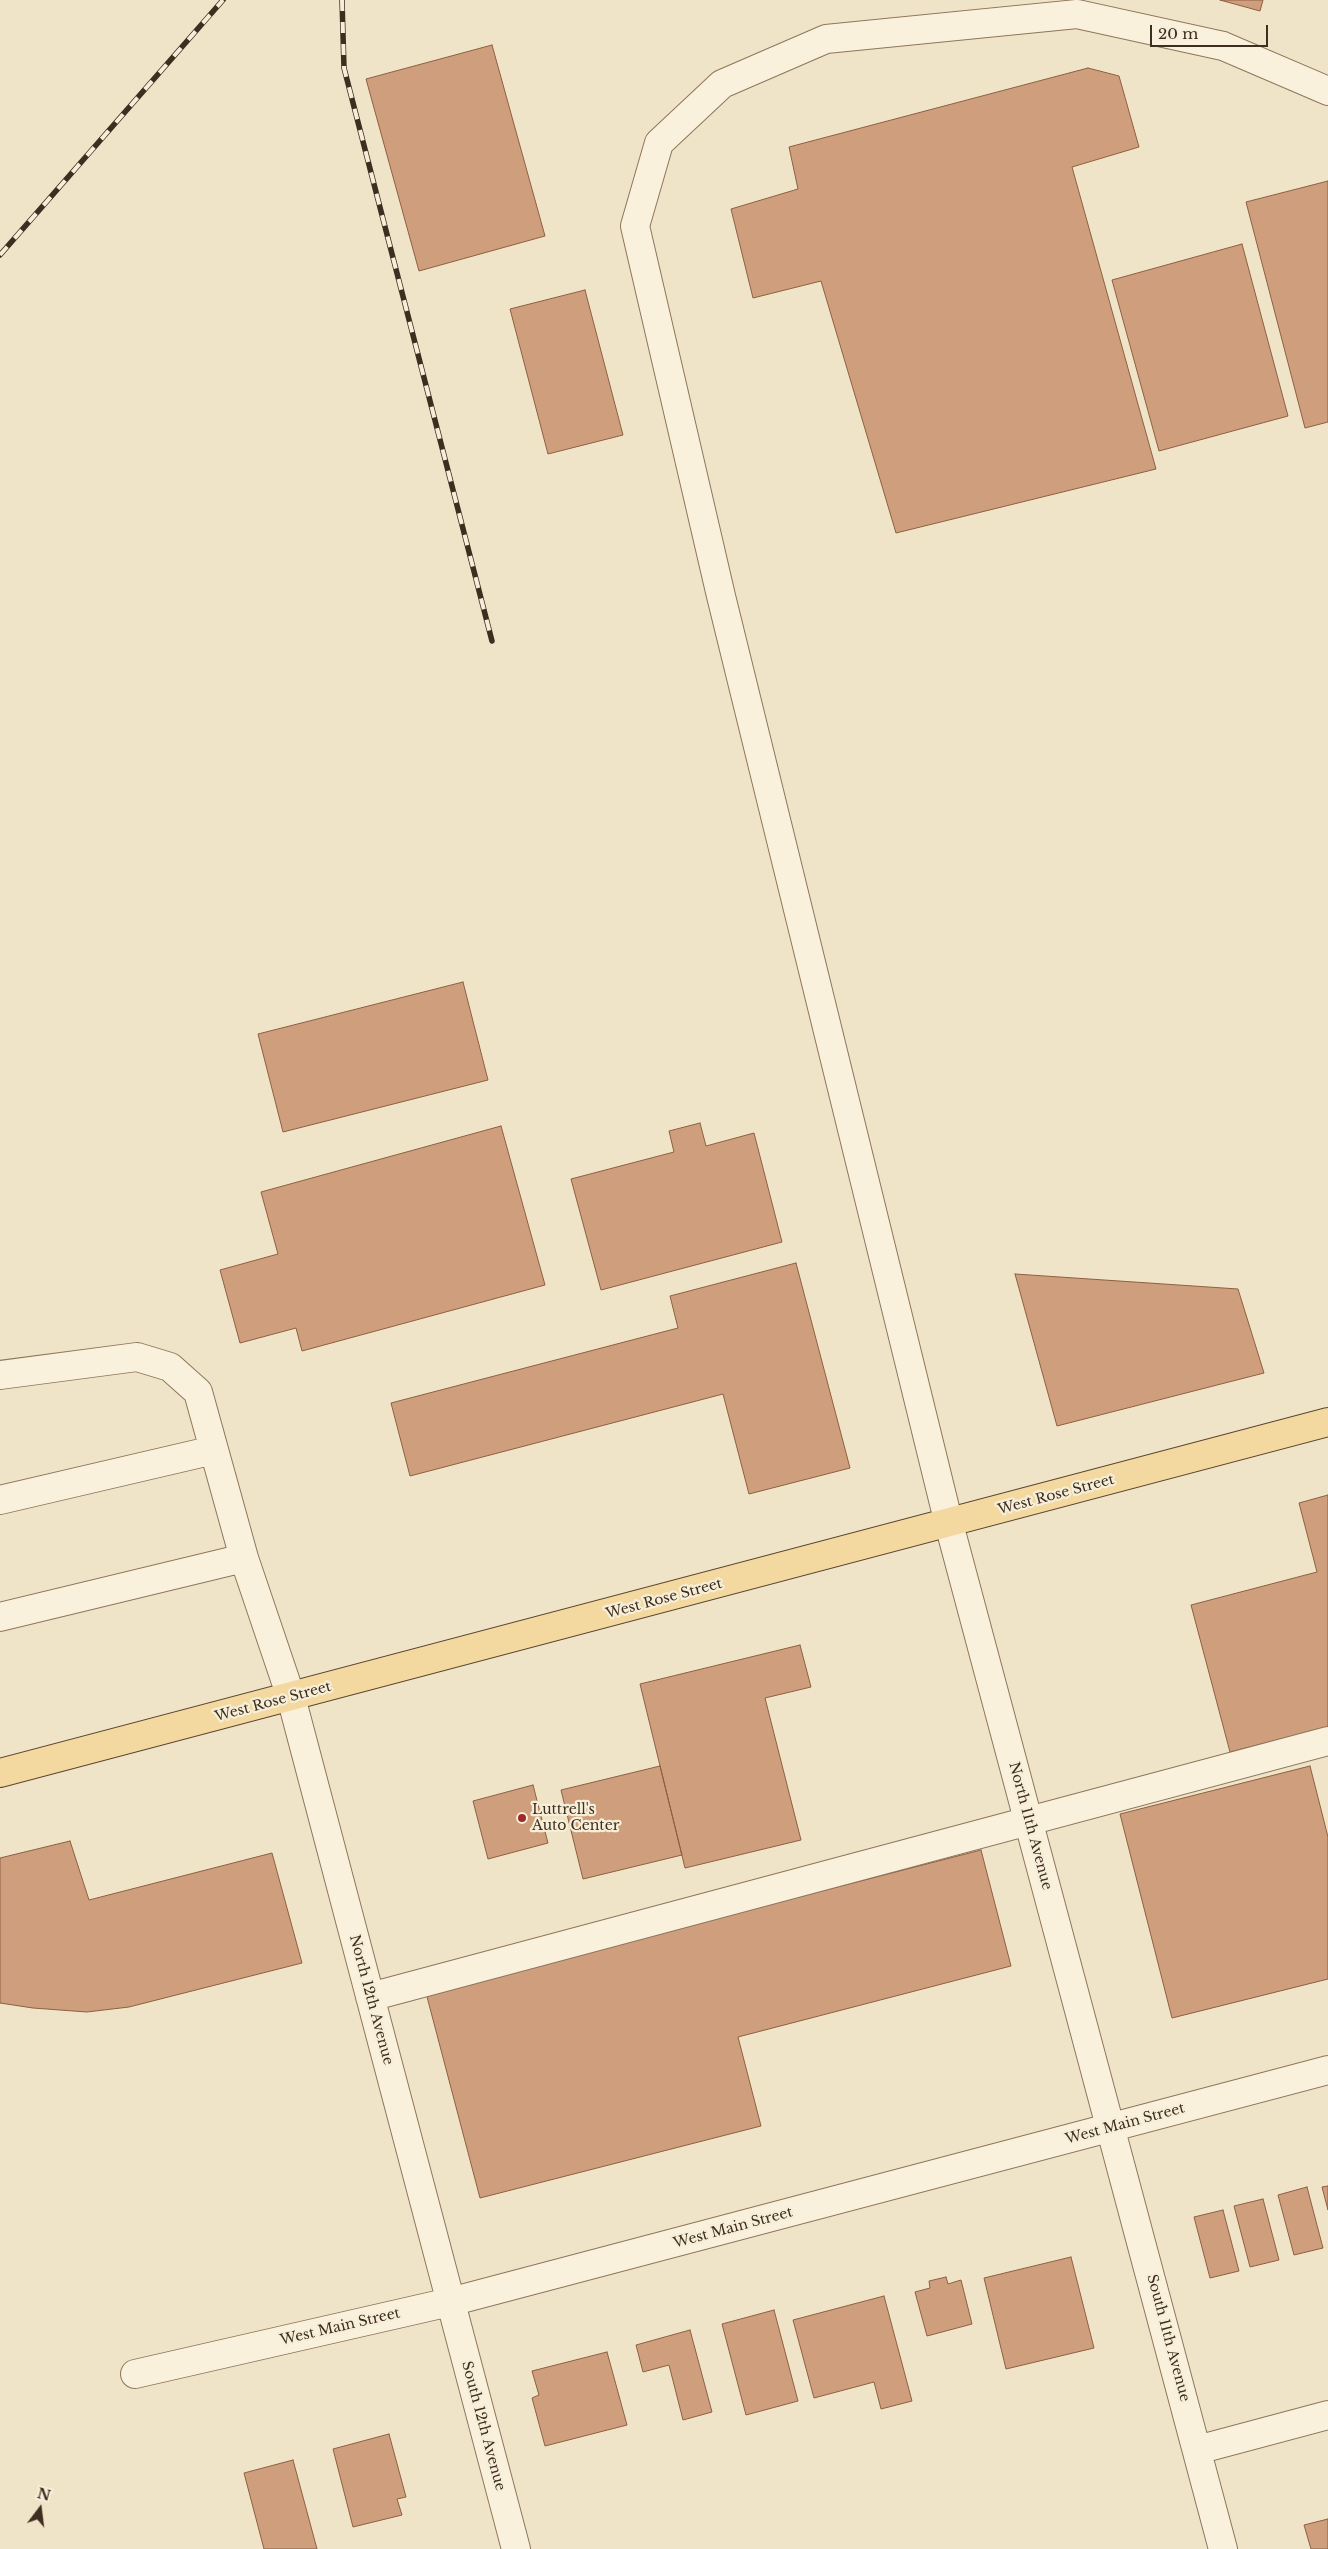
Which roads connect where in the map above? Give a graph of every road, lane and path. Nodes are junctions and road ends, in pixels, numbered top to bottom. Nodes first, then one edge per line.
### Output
1 (1328, 91) edge
2 (0, 1375) edge
3 (1328, 1422) edge
4 (214, 1450) junction
5 (0, 1500) edge
6 (949, 1524) junction
7 (244, 1558) junction
8 (0, 1617) edge
9 (291, 1697) junction
10 (1328, 1740) edge
11 (0, 1773) edge
12 (1029, 1820) junction
13 (370, 1997) junction
14 (1328, 2070) edge
15 (1112, 2128) junction
16 (450, 2302) junction
17 (135, 2374) dead end
18 (1328, 2415) edge
19 (1197, 2450) junction
20 (516, 2549) edge
21 (1223, 2549) edge

1 - 6 street, North 11th Avenue
2 - 4 street, North 12th Avenue
3 - 6 main road, West Rose Street
4 - 5 street
4 - 7 street, North 12th Avenue
6 - 9 main road, West Rose Street
6 - 12 street, North 11th Avenue
7 - 8 street
7 - 9 street, North 12th Avenue
9 - 11 main road, West Rose Street
9 - 13 street, North 12th Avenue
10 - 12 street
12 - 13 street
12 - 15 street, North 11th Avenue
13 - 16 street, North 12th Avenue
14 - 15 street, West Main Street
15 - 16 street, West Main Street
15 - 19 street, South 11th Avenue
16 - 17 street, West Main Street
16 - 20 street, South 12th Avenue
18 - 19 street
19 - 21 street, South 11th Avenue

